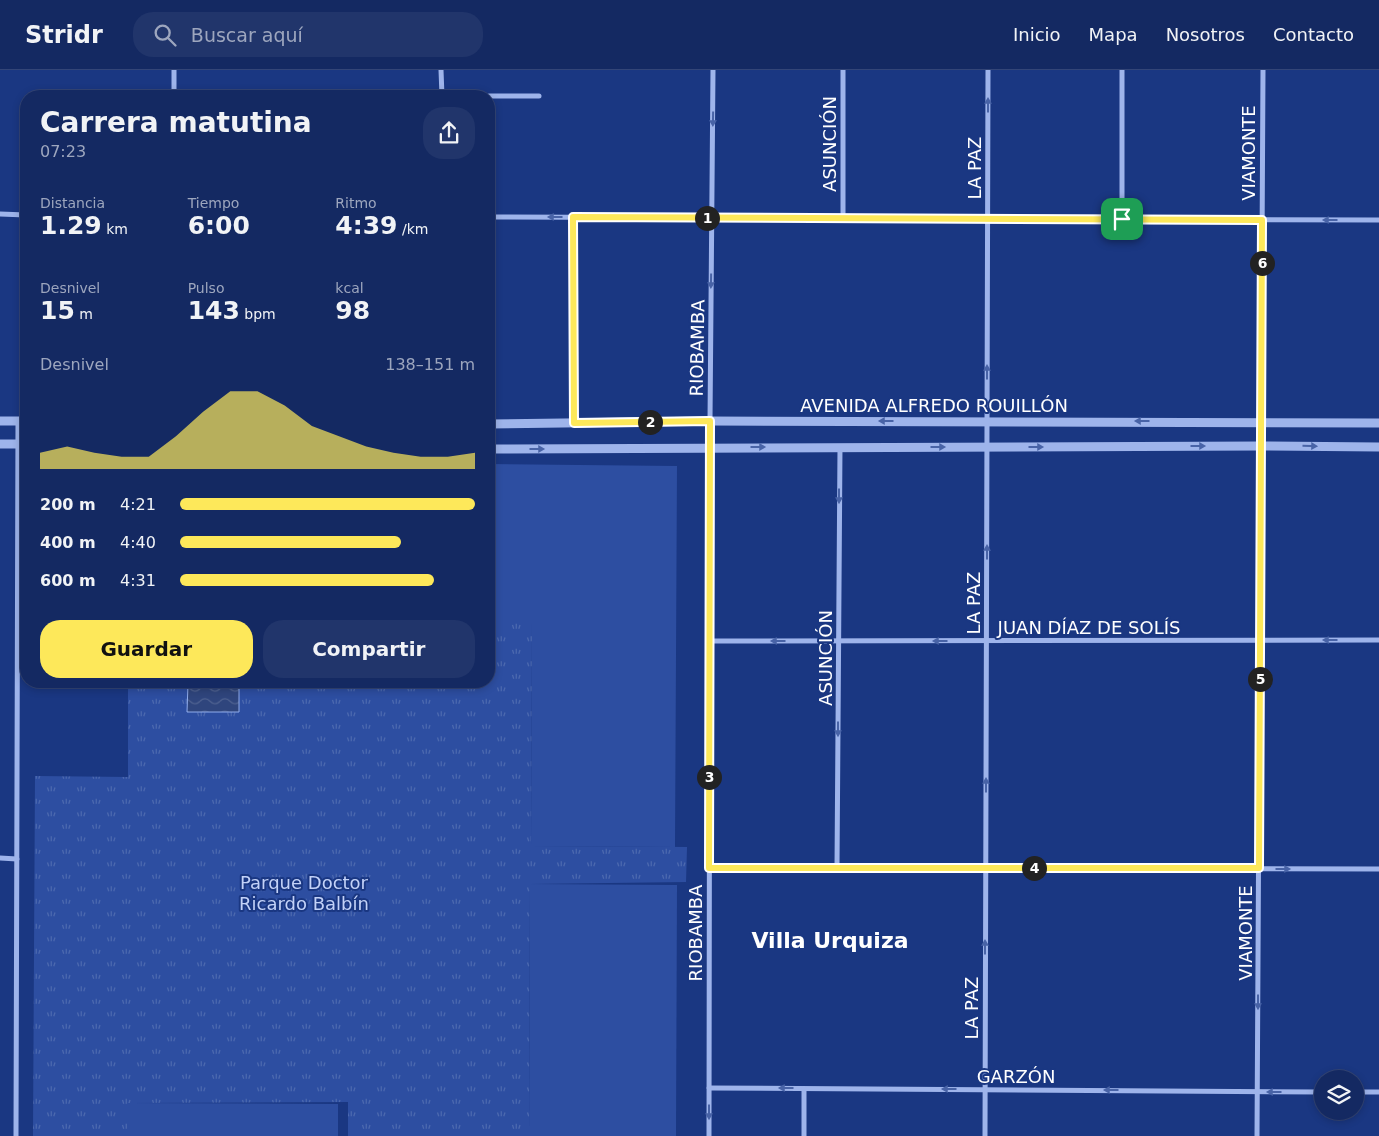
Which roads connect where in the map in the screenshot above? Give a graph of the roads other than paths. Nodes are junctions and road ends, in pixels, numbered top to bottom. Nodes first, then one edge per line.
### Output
1 (174, 70) edge
2 (442, 70) edge
3 (713, 70) edge
4 (843, 70) edge
5 (988, 70) edge
6 (1122, 70) edge
7 (1263, 70) edge
8 (174, 90) edge
9 (442, 90) edge
10 (495, 96) edge
11 (539, 96) dead end
12 (0, 214) edge
13 (20, 214) edge
14 (495, 217) edge
15 (573, 217) junction
16 (712, 218) junction
17 (842, 218) junction
18 (987, 219) junction
19 (1122, 219) junction
20 (1262, 220) junction
21 (1379, 220) edge
22 (0, 421) edge
23 (20, 421) edge
24 (710, 421) junction
25 (987, 421) junction
26 (1261, 422) junction
27 (574, 423) junction
28 (1379, 423) edge
29 (495, 424) edge
30 (0, 444) edge
31 (20, 444) edge
32 (1261, 446) junction
33 (710, 447) junction
34 (840, 447) junction
35 (987, 447) junction
36 (1379, 447) edge
37 (495, 449) edge
38 (20, 610) edge
39 (1260, 640) junction
40 (1379, 640) edge
41 (838, 641) junction
42 (986, 641) junction
43 (710, 642) junction
44 (0, 858) edge
45 (17, 858) junction
46 (709, 868) junction
47 (837, 868) junction
48 (986, 868) junction
49 (1259, 868) junction
50 (1379, 869) edge
51 (709, 1088) junction
52 (804, 1089) junction
53 (985, 1090) junction
54 (1258, 1091) junction
55 (1314, 1092) edge
56 (1364, 1092) edge
57 (1379, 1092) edge
58 (16, 1136) edge
59 (709, 1136) edge
60 (804, 1136) edge
61 (985, 1136) edge
62 (1257, 1136) edge

1 - 8 street
2 - 9 street
3 -> 16 street, RIOBAMBA
4 - 17 street, ASUNCIÓN
18 -> 5 street, LA PAZ
6 - 19 street
7 - 20 street, VIAMONTE
10 - 11 street
12 - 13 street
15 -> 14 street
15 - 16 street
15 - 27 street
16 - 17 street
16 -> 24 street, RIOBAMBA
17 - 18 street
18 - 19 street
25 -> 18 street, LA PAZ
19 - 20 street
21 -> 20 street
20 - 26 street, VIAMONTE
22 - 23 street
25 -> 24 street, AVENIDA ALFREDO ROUILLÓN
24 - 27 street, AVENIDA ALFREDO ROUILLÓN
24 - 33 street, RIOBAMBA
26 -> 25 street, AVENIDA ALFREDO ROUILLÓN
25 - 35 street, LA PAZ
26 - 28 street, AVENIDA ALFREDO ROUILLÓN
26 - 32 street, VIAMONTE
27 - 29 street, AVENIDA ALFREDO ROUILLÓN
30 - 31 street
35 -> 32 street
32 -> 36 street
32 - 39 street, VIAMONTE
33 -> 34 street
37 -> 33 street
33 - 43 street, RIOBAMBA
34 -> 35 street
34 -> 41 street, ASUNCIÓN
42 -> 35 street, LA PAZ
38 - 45 street
40 -> 39 street, JUAN DÍAZ DE SOLÍS
39 - 42 street, JUAN DÍAZ DE SOLÍS
39 - 49 street, VIAMONTE
42 -> 41 street, JUAN DÍAZ DE SOLÍS
41 -> 43 street, JUAN DÍAZ DE SOLÍS
41 -> 47 street, ASUNCIÓN
48 -> 42 street, LA PAZ
43 - 46 street, RIOBAMBA
44 - 45 street
45 - 58 street
46 - 47 street
46 - 51 street, RIOBAMBA
47 - 48 street
48 - 49 street
53 -> 48 street, LA PAZ
49 -> 50 street
49 -> 54 street, VIAMONTE
52 -> 51 street, GARZÓN
51 -> 59 street, RIOBAMBA
53 -> 52 street, GARZÓN
52 - 60 street
54 -> 53 street, GARZÓN
53 - 61 street, LA PAZ
55 -> 54 street, GARZÓN
54 - 62 street, VIAMONTE
56 - 57 street

